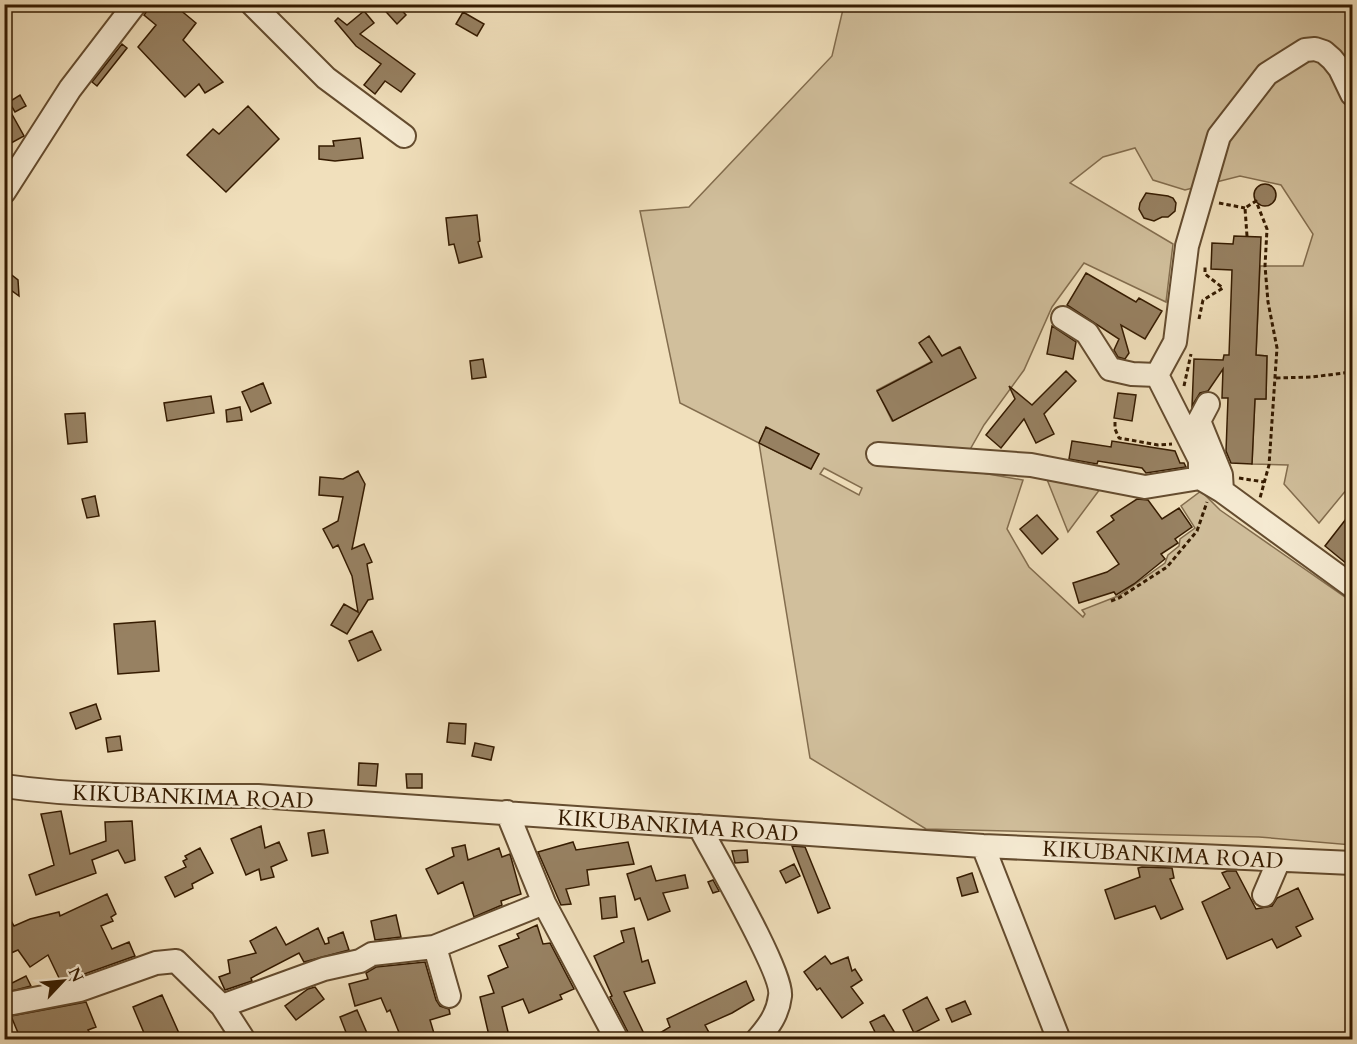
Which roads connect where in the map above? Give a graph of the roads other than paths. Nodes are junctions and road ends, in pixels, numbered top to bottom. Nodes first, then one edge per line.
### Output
1 (135, 4) edge
2 (252, 4) edge
3 (1353, 94) edge
4 (404, 136) dead end
5 (4, 192) edge
6 (1063, 318) dead end
7 (1157, 375) junction
8 (1208, 404) dead end
9 (878, 454) dead end
10 (1214, 482) junction
11 (1353, 586) edge
12 (4, 786) edge
13 (507, 812) junction
14 (699, 826) junction
15 (983, 846) junction
16 (1276, 860) junction
17 (1353, 863) edge
18 (1264, 895) dead end
19 (544, 903) junction
20 (435, 947) junction
21 (449, 996) dead end
22 (13, 1003) dead end
23 (222, 1006) junction
24 (244, 1040) edge
25 (617, 1040) edge
26 (757, 1040) edge
27 (1059, 1040) edge

1 - 5 street
2 - 4 street
3 - 7 street
6 - 7 street
7 - 10 street
8 - 10 street
9 - 10 street
10 - 11 street
12 - 13 street, KIKUBANKIMA ROAD
13 - 14 street, KIKUBANKIMA ROAD
13 - 19 street
14 - 15 street, KIKUBANKIMA ROAD
14 - 26 street
15 - 16 street, KIKUBANKIMA ROAD
15 - 27 street
16 - 17 street, KIKUBANKIMA ROAD
16 - 18 street
19 - 20 street
19 - 25 street
20 - 21 street
20 - 23 street
22 - 23 street
23 - 24 street

